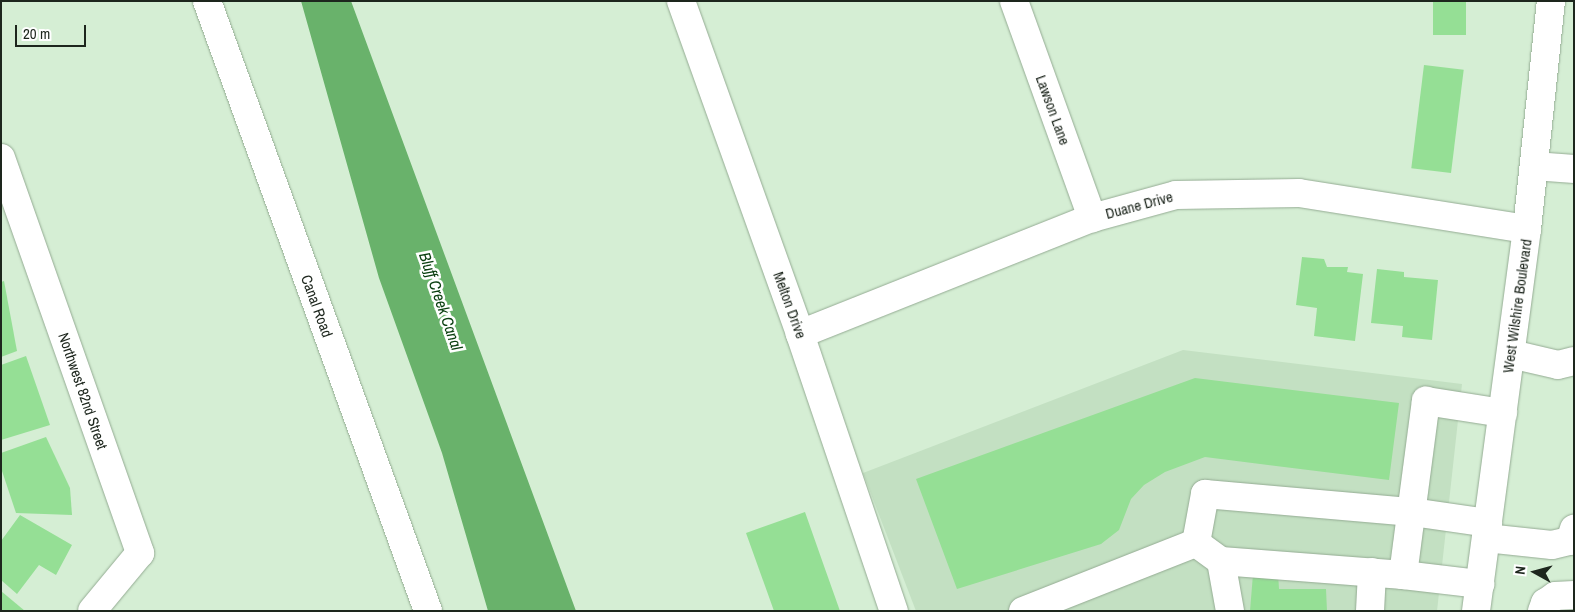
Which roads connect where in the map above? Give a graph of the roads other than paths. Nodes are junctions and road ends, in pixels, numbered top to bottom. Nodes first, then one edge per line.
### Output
1 (207, 1) edge
2 (681, 1) edge
3 (1014, 1) edge
4 (1551, 1) edge
5 (1, 158) edge
6 (1534, 166) junction
7 (1574, 169) edge
8 (1092, 218) junction
9 (1527, 229) junction
10 (800, 334) junction
11 (1511, 354) junction
12 (1574, 362) edge
13 (1503, 413) junction
14 (1412, 512) junction
15 (1574, 529) edge
16 (1487, 530) junction
17 (1196, 542) junction
18 (1221, 561) junction
19 (1372, 572) junction
20 (1403, 574) junction
21 (1480, 584) junction
22 (1574, 596) edge
23 (1026, 610) edge
24 (92, 611) edge
25 (428, 611) edge
26 (894, 611) edge
27 (1230, 611) edge
28 (1370, 611) edge
29 (1476, 611) edge
30 (1542, 611) edge

1 - 25 street, Canal Road
2 - 10 street, Melton Drive
3 - 8 street, Lawson Lane
4 - 6 street, West Wilshire Boulevard
5 - 24 street, Northwest 82nd Street
6 - 7 street
6 - 9 street, West Wilshire Boulevard
8 - 9 street, Duane Drive
8 - 10 street, Duane Drive
9 - 11 street, West Wilshire Boulevard
10 - 26 street, Melton Drive
11 - 12 street
11 - 13 street, West Wilshire Boulevard
13 - 14 street
13 - 16 street, West Wilshire Boulevard
14 - 16 street
14 - 17 street
14 - 20 street
15 - 16 street
16 - 21 street, West Wilshire Boulevard
17 - 18 street
17 - 23 street
18 - 19 street
18 - 27 street
19 - 20 street
19 - 28 street
20 - 21 street
21 - 29 street, West Wilshire Boulevard
22 - 30 street

